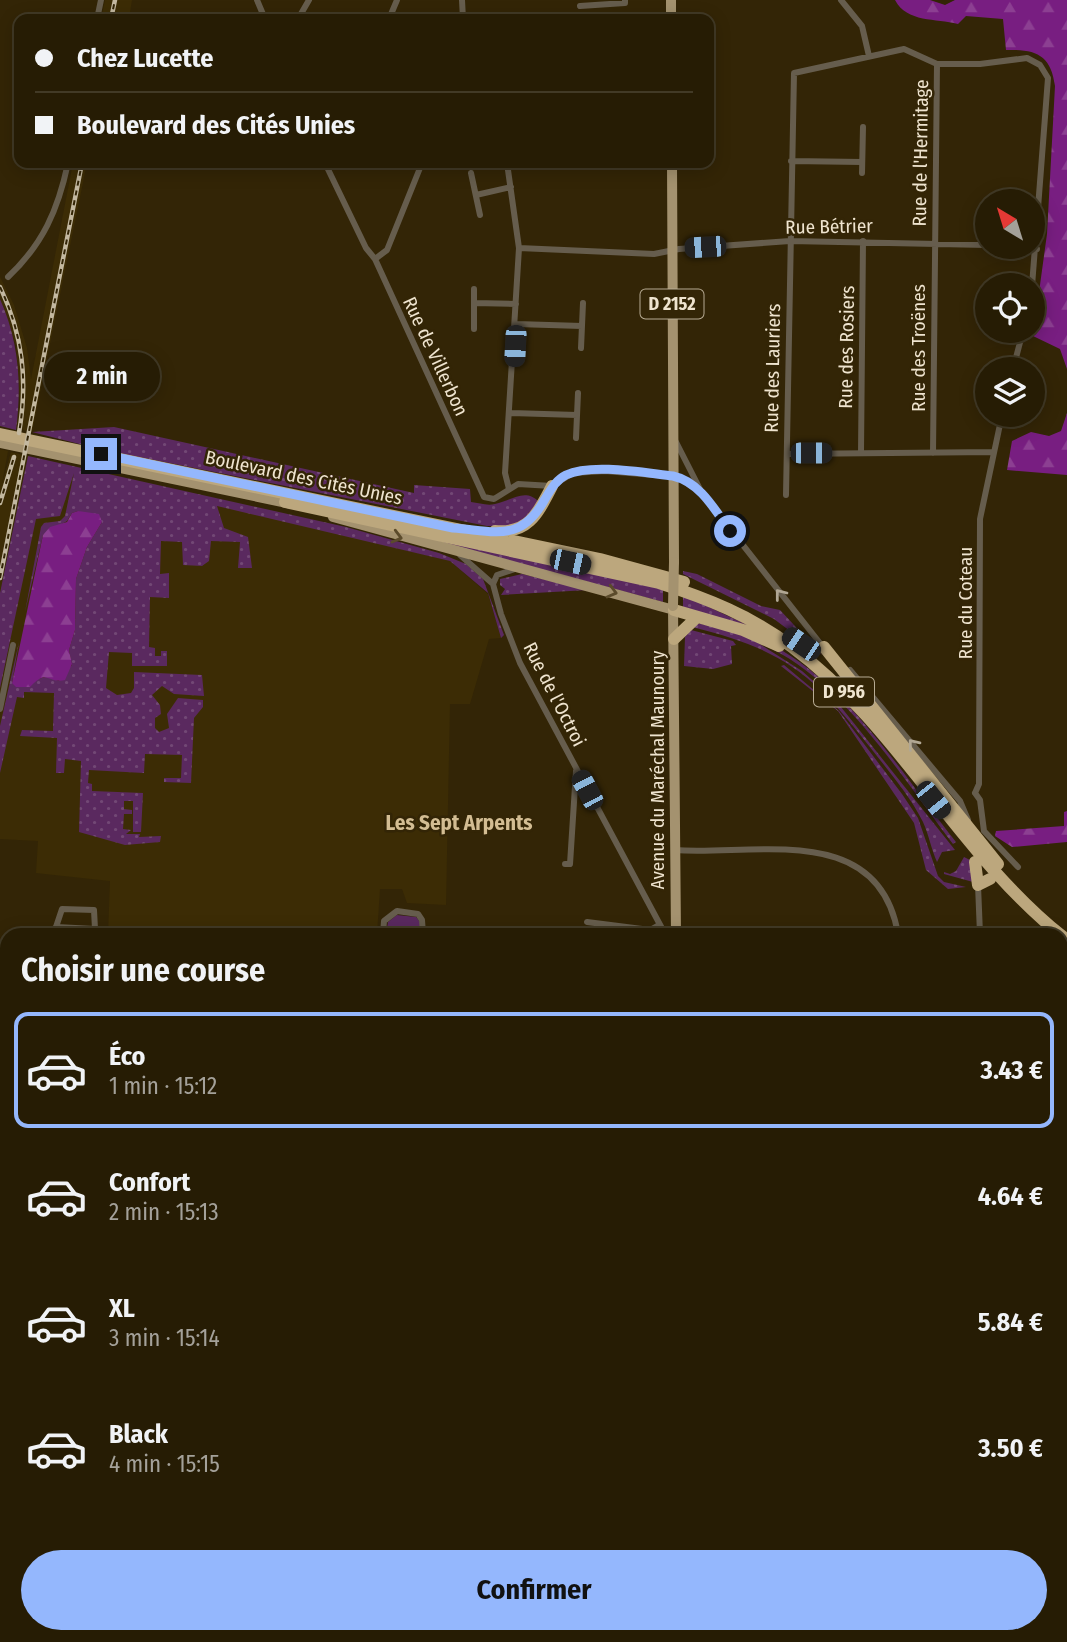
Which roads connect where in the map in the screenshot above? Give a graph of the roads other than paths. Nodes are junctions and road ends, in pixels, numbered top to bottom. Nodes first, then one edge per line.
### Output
1 (625, 0) edge
2 (841, 0) edge
3 (580, 6) dead end
4 (869, 55) junction
5 (937, 64) junction
6 (863, 127) dead end
7 (791, 161) junction
8 (862, 162) junction
9 (67, 168) edge
10 (327, 168) edge
11 (420, 168) edge
12 (507, 168) edge
13 (672, 168) edge
14 (471, 173) dead end
15 (862, 173) dead end
16 (511, 187) junction
17 (1041, 189) edge
18 (476, 195) junction
19 (480, 215) dead end
20 (863, 241) junction
21 (790, 242) junction
22 (934, 242) junction
23 (975, 244) edge
24 (519, 248) junction
25 (672, 250) junction
26 (375, 259) junction
27 (8, 277) dead end
28 (474, 289) dead end
29 (474, 303) junction
30 (583, 303) dead end
31 (516, 304) junction
32 (516, 324) junction
33 (582, 326) junction
34 (474, 328) dead end
35 (581, 348) dead end
36 (578, 393) dead end
37 (511, 412) junction
38 (577, 415) junction
39 (999, 427) edge
40 (0, 434) edge
41 (673, 434) junction
42 (576, 438) dead end
43 (0, 443) edge
44 (993, 452) junction
45 (861, 453) junction
46 (933, 453) junction
47 (786, 454) junction
48 (673, 476) junction
49 (531, 485) junction
50 (552, 486) junction
51 (509, 489) junction
52 (702, 493) junction
53 (786, 495) dead end
54 (285, 502) junction
55 (543, 504) junction
56 (453, 528) junction
57 (452, 551) junction
58 (595, 562) junction
59 (522, 569) junction
60 (493, 584) junction
61 (673, 608) junction
62 (695, 619) junction
63 (674, 639) junction
64 (13, 645) dead end
65 (791, 645) junction
66 (824, 647) junction
67 (861, 698) junction
68 (0, 709) edge
69 (576, 769) junction
70 (975, 793) junction
71 (960, 801) junction
72 (978, 847) junction
73 (675, 850) junction
74 (565, 864) dead end
75 (1018, 867) dead end
76 (984, 882) junction
77 (587, 922) dead end
78 (659, 925) junction
79 (56, 927) joint
80 (76, 928) edge
81 (95, 928) edge
82 (383, 928) edge
83 (423, 928) edge
84 (634, 928) edge
85 (654, 928) edge
86 (661, 928) edge
87 (665, 928) edge
88 (676, 928) edge
89 (896, 928) edge
90 (980, 928) edge
91 (1038, 928) edge
92 (1059, 928) edge

1 - 3 street
2 - 4 street
4 - 5 street
4 - 7 street, Rue des Lauriers
5 - 17 street
5 - 22 street, Rue de l'Hermitage
6 - 8 street
7 - 8 street
7 - 21 street, Rue des Lauriers
8 - 15 street
9 - 27 street
10 - 26 street, Rue de Villerbon
11 - 26 street
12 - 16 street
13 - 25 main road, D 2152
14 - 18 street
16 - 18 street
16 - 24 street
18 - 19 street
20 - 21 street, Rue Bétrier
20 - 22 street, Rue Bétrier
20 - 45 street, Rue des Rosiers
21 - 25 street, Rue Bétrier
21 - 47 street, Rue des Lauriers
22 - 23 street, Rue Bétrier
22 - 46 street, Rue des Troënes
24 - 25 street, Rue Bétrier
24 - 31 street
25 - 41 main road, D 2152
26 - 51 street, Rue de Villerbon
28 - 29 street
29 - 31 street
29 - 34 street
30 - 33 street
31 - 32 street
32 - 33 street
32 - 37 street
33 - 35 street
36 - 38 street
37 - 38 street
37 - 51 street
38 - 42 street
39 - 44 street, Rue du Coteau
40 - 56 highway, Boulevard des Cités Unies / D 956
41 - 48 main road, D 2152
41 - 52 street
43 - 54 main road, Boulevard des Cités Unies / D 956
44 - 46 street
44 - 70 street, Rue du Coteau
45 - 46 street
45 - 47 street
47 - 53 street, Rue des Lauriers
48 - 50 street
48 - 52 street
48 - 61 main road, D 2152, bridge
49 - 50 street, Rue de Villerbon
49 - 51 street, Rue de Villerbon
49 - 55 street
50 - 55 highway
66 -> 52 street
54 -> 57 main road, D 956
54 - 58 highway, Boulevard des Cités Unies / D 956
55 - 56 highway
56 - 58 highway, Boulevard des Cités Unies / D 956
57 - 59 main road, D 956
57 - 60 street
58 - 65 highway, D 956
58 - 67 highway, D 956
59 - 60 street
59 -> 61 main road, D 956
60 - 69 street, Rue de l'Octroi
61 - 62 highway, D 956
61 - 63 main road, Avenue du Maréchal Maunoury
62 - 63 highway
62 - 65 highway, D 956
63 - 73 main road, Avenue du Maréchal Maunoury
64 - 68 street
65 - 72 highway, D 956
66 - 67 highway
71 -> 66 street
67 - 72 highway, D 956
69 - 74 street
69 - 78 street, Rue de l'Octroi
70 - 71 street
70 - 72 street, Rue du Coteau
71 - 72 street
72 - 75 street
72 - 76 highway, D 956
72 - 92 highway, D 956
73 - 88 main road, Avenue du Maréchal Maunoury
73 - 89 street
76 - 90 street
76 - 91 highway, D 956
77 - 84 street
78 - 85 street
78 - 86 street, Rue de l'Octroi
78 - 87 street
79 - 80 street
79 - 81 street
82 - 83 street

